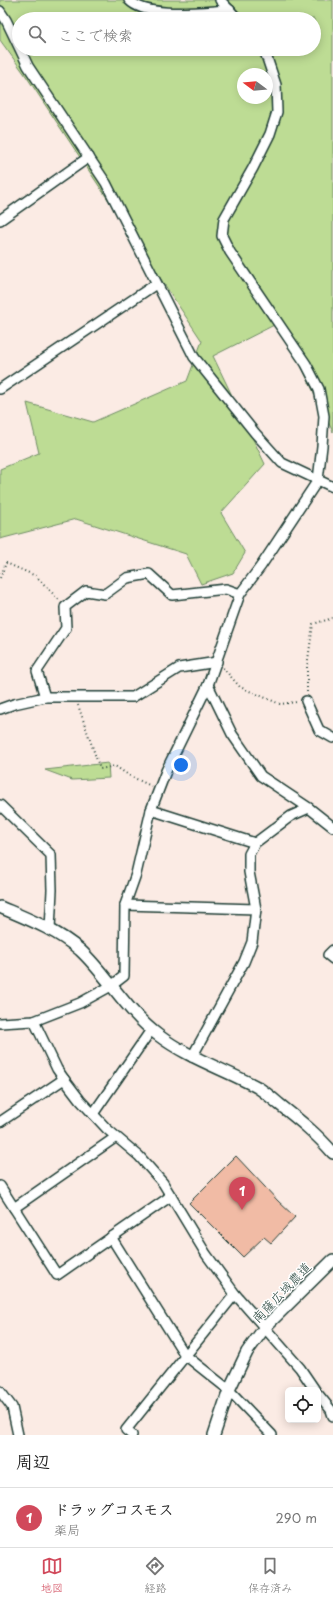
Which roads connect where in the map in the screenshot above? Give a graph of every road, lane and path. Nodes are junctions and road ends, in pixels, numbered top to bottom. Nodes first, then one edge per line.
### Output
1 (129, 0) edge
2 (220, 0) edge
3 (230, 10) joint
4 (0, 11) edge
5 (158, 12) edge
6 (184, 12) edge
7 (12, 33) edge
8 (23, 56) edge
9 (266, 56) edge
10 (89, 157) junction
11 (0, 220) edge
12 (156, 284) junction
13 (0, 389) edge
14 (318, 480) junction
15 (333, 487) edge
16 (0, 578) edge
17 (240, 594) junction
18 (65, 607) junction
19 (333, 618) edge
20 (217, 662) junction
21 (208, 685) junction
22 (45, 697) junction
23 (75, 697) junction
24 (306, 700) junction
25 (0, 709) edge
26 (333, 738) edge
27 (159, 789) junction
28 (0, 805) edge
29 (309, 808) junction
30 (151, 810) junction
31 (333, 827) edge
32 (255, 843) junction
33 (125, 905) junction
34 (0, 907) edge
35 (256, 909) junction
36 (50, 929) junction
37 (333, 950) edge
38 (333, 959) edge
39 (111, 986) junction
40 (34, 1022) junction
41 (0, 1024) edge
42 (151, 1030) junction
43 (192, 1057) junction
44 (64, 1079) junction
45 (93, 1114) junction
46 (0, 1122) edge
47 (116, 1137) junction
48 (333, 1153) edge
49 (0, 1186) edge
50 (171, 1196) junction
51 (14, 1208) junction
52 (111, 1237) junction
53 (333, 1260) edge
54 (235, 1294) junction
55 (265, 1327) junction
56 (185, 1355) junction
57 (313, 1387) edge
58 (228, 1390) junction
59 (0, 1391) edge
60 (321, 1398) edge
61 (333, 1416) edge
62 (18, 1435) edge
63 (132, 1435) edge
64 (214, 1435) edge
65 (272, 1435) edge

1 - 5 street
2 - 3 street
3 - 6 street
4 - 7 street
8 - 10 street
9 - 14 street
10 - 11 street
10 - 12 street
12 - 13 street
12 - 14 street
14 - 15 street
14 - 17 street
16 - 18 path
17 - 18 street
17 - 20 street
18 - 22 street
19 - 24 path
20 - 21 street
20 - 23 street
20 - 24 path
21 - 27 street
21 - 29 street
22 - 23 street
22 - 25 street
23 - 27 path
24 - 26 street
27 - 30 street
28 - 36 street
29 - 31 street
29 - 32 street
30 - 32 street
30 - 33 street
32 - 35 street
33 - 35 street
33 - 39 street
34 - 36 street
35 - 43 street
36 - 39 street
37 - 38 street
39 - 40 street
39 - 42 street
40 - 41 street
40 - 44 street
42 - 43 street
42 - 45 street
43 - 48 street
44 - 45 street
44 - 46 street
45 - 47 street
47 - 50 street
47 - 51 street
49 - 51 street
50 - 52 street
50 - 54 street
51 - 52 street
52 - 56 street
53 - 55 street, 南薩広域農道
54 - 55 street
54 - 56 street
55 - 57 street
55 - 58 street, 南薩広域農道
56 - 58 street
56 - 63 street
58 - 64 street, 南薩広域農道
58 - 65 street
59 - 62 street
60 - 61 street

